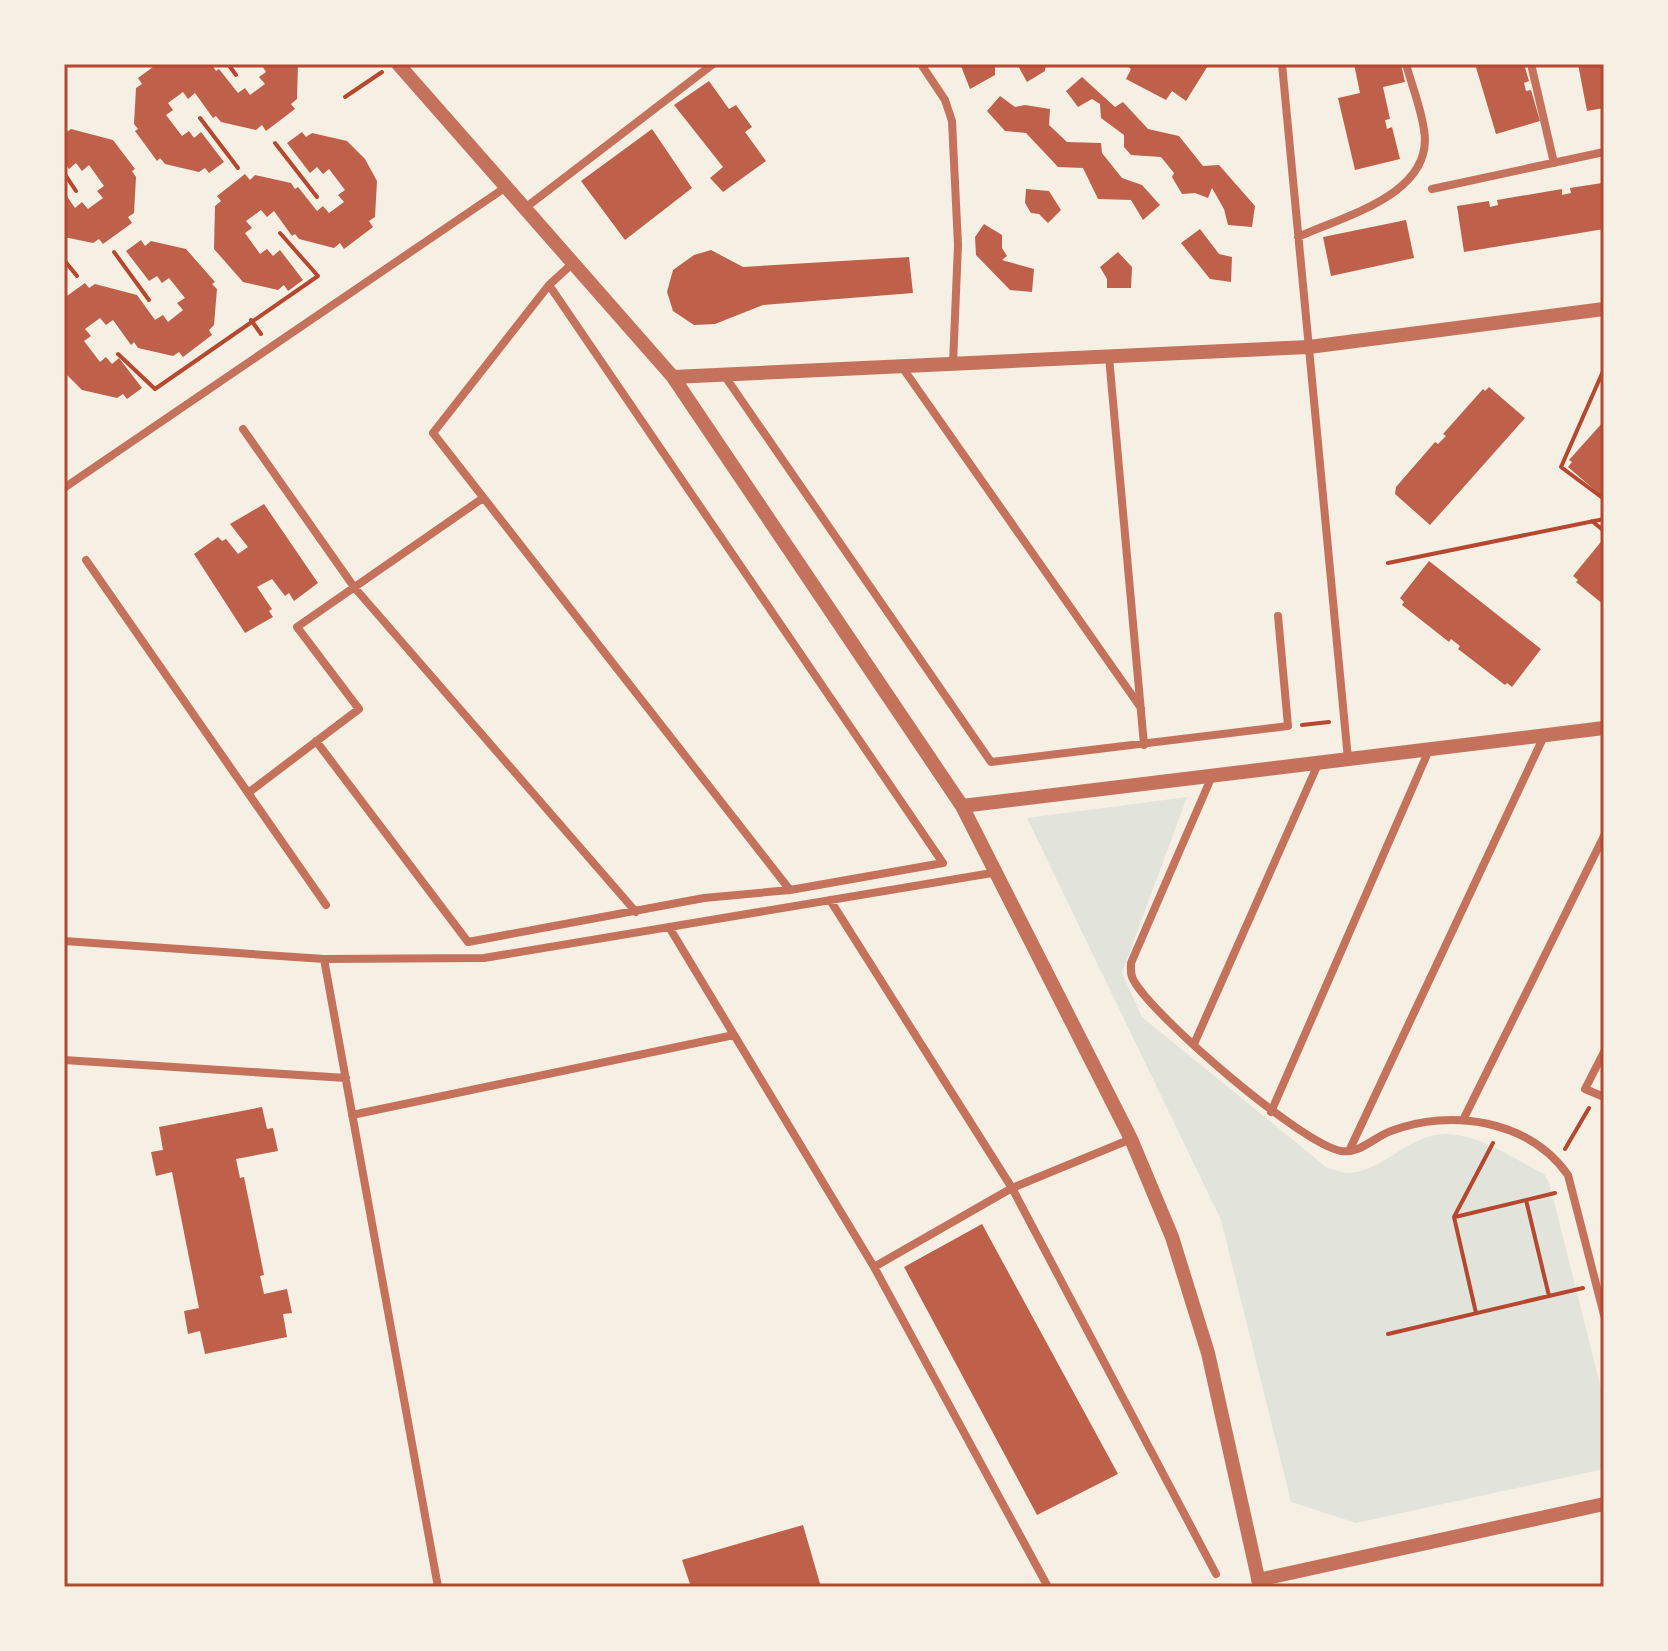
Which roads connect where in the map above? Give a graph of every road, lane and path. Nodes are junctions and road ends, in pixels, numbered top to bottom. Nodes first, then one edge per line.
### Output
1 (228, 64) edge
2 (396, 64) edge
3 (713, 64) edge
4 (921, 64) edge
5 (1282, 64) edge
6 (1406, 64) edge
7 (1531, 64) edge
8 (236, 75) dead end
9 (345, 97) dead end
10 (200, 118) dead end
11 (275, 143) dead end
12 (1604, 152) edge
13 (1554, 163) junction
14 (238, 168) dead end
15 (64, 173) edge
16 (506, 187) junction
17 (1432, 189) dead end
18 (76, 191) dead end
19 (317, 197) dead end
20 (525, 208) junction
21 (280, 233) dead end
22 (1298, 237) junction
23 (114, 252) dead end
24 (64, 260) edge
25 (573, 263) junction
26 (77, 276) dead end
27 (549, 285) junction
28 (149, 300) dead end
29 (1604, 309) edge
30 (1309, 347) junction
31 (118, 354) dead end
32 (1109, 357) junction
33 (953, 364) junction
34 (902, 367) junction
35 (1604, 369) edge
36 (724, 375) junction
37 (673, 377) junction
38 (243, 429) dead end
39 (64, 488) edge
40 (483, 498) junction
41 (1604, 499) edge
42 (1604, 519) edge
43 (1592, 521) junction
44 (1604, 531) edge
45 (86, 560) dead end
46 (1388, 563) dead end
47 (354, 587) junction
48 (1278, 616) dead end
49 (1141, 708) junction
50 (1344, 720) junction
51 (1288, 726) junction
52 (1604, 728) edge
53 (1544, 736) junction
54 (316, 741) junction
55 (1144, 745) junction
56 (1429, 749) junction
57 (1348, 759) junction
58 (1318, 763) junction
59 (1212, 776) junction
60 (248, 793) junction
61 (962, 806) junction
62 (1604, 836) edge
63 (999, 872) junction
64 (790, 890) junction
65 (830, 900) junction
66 (326, 905) dead end
67 (636, 912) junction
68 (669, 927) junction
69 (64, 941) edge
70 (324, 959) junction
71 (734, 1035) junction
72 (1194, 1044) junction
73 (1604, 1052) edge
74 (64, 1060) edge
75 (346, 1078) junction
76 (1600, 1096) edge
77 (1271, 1112) junction
78 (352, 1115) junction
79 (1464, 1118) junction
80 (1502, 1127) junction
81 (1131, 1139) junction
82 (1349, 1151) junction
83 (1558, 1162) junction
84 (1012, 1188) junction
85 (1573, 1189) junction
86 (1526, 1200) junction
87 (1454, 1217) junction
88 (874, 1267) junction
89 (1597, 1285) junction
90 (1549, 1296) junction
91 (1476, 1313) junction
92 (1604, 1315) edge
93 (1388, 1334) dead end
94 (1604, 1504) edge
95 (1216, 1574) dead end
96 (1259, 1583) edge
97 (438, 1587) edge
98 (1048, 1587) edge

1 - 8 path
2 - 9 path
2 - 16 street
3 - 20 street
4 - 33 street
5 - 22 street
6 - 22 street
7 - 13 street
10 - 14 path
11 - 19 path
12 - 13 street
13 - 17 street
15 - 18 path
16 - 20 street
16 - 39 street
20 - 25 street
21 - 31 path
22 - 30 street
23 - 28 path
24 - 26 path
25 - 27 street
25 - 37 street
27 - 40 street
27 - 64 street
29 - 30 street
30 - 32 street
30 - 50 street
32 - 33 street
32 - 49 street
33 - 34 street
34 - 36 street
34 - 49 street
35 - 41 path
36 - 37 street
36 - 55 street
37 - 61 street
38 - 47 street
40 - 47 street
40 - 64 street
42 - 43 path
43 - 44 path
43 - 46 path
45 - 60 street
47 - 54 street
47 - 67 street
48 - 51 street
49 - 55 street
50 - 51 path
50 - 57 street
51 - 55 street
52 - 53 street
53 - 56 street
53 - 82 street
54 - 60 street
54 - 67 street
56 - 57 street
56 - 77 street
57 - 58 street
58 - 59 street
58 - 72 street
59 - 61 street
59 - 72 street
60 - 66 street
61 - 63 street
62 - 79 street
63 - 65 street
63 - 81 street
64 - 67 street
65 - 68 street
65 - 84 street
68 - 70 street
68 - 71 street
69 - 70 street
70 - 75 street
71 - 78 street
71 - 88 street
72 - 77 street
73 - 76 street
74 - 75 street
75 - 78 street
76 - 83 path
77 - 82 street
78 - 97 street
79 - 80 street
79 - 82 street
80 - 83 street
80 - 87 path
81 - 84 street
81 - 96 street
83 - 85 street
84 - 88 street
84 - 95 street
85 - 86 path
85 - 89 street
86 - 87 path
86 - 90 path
87 - 91 path
88 - 98 street
89 - 90 path
89 - 92 street
90 - 91 path
91 - 93 path
94 - 96 street

